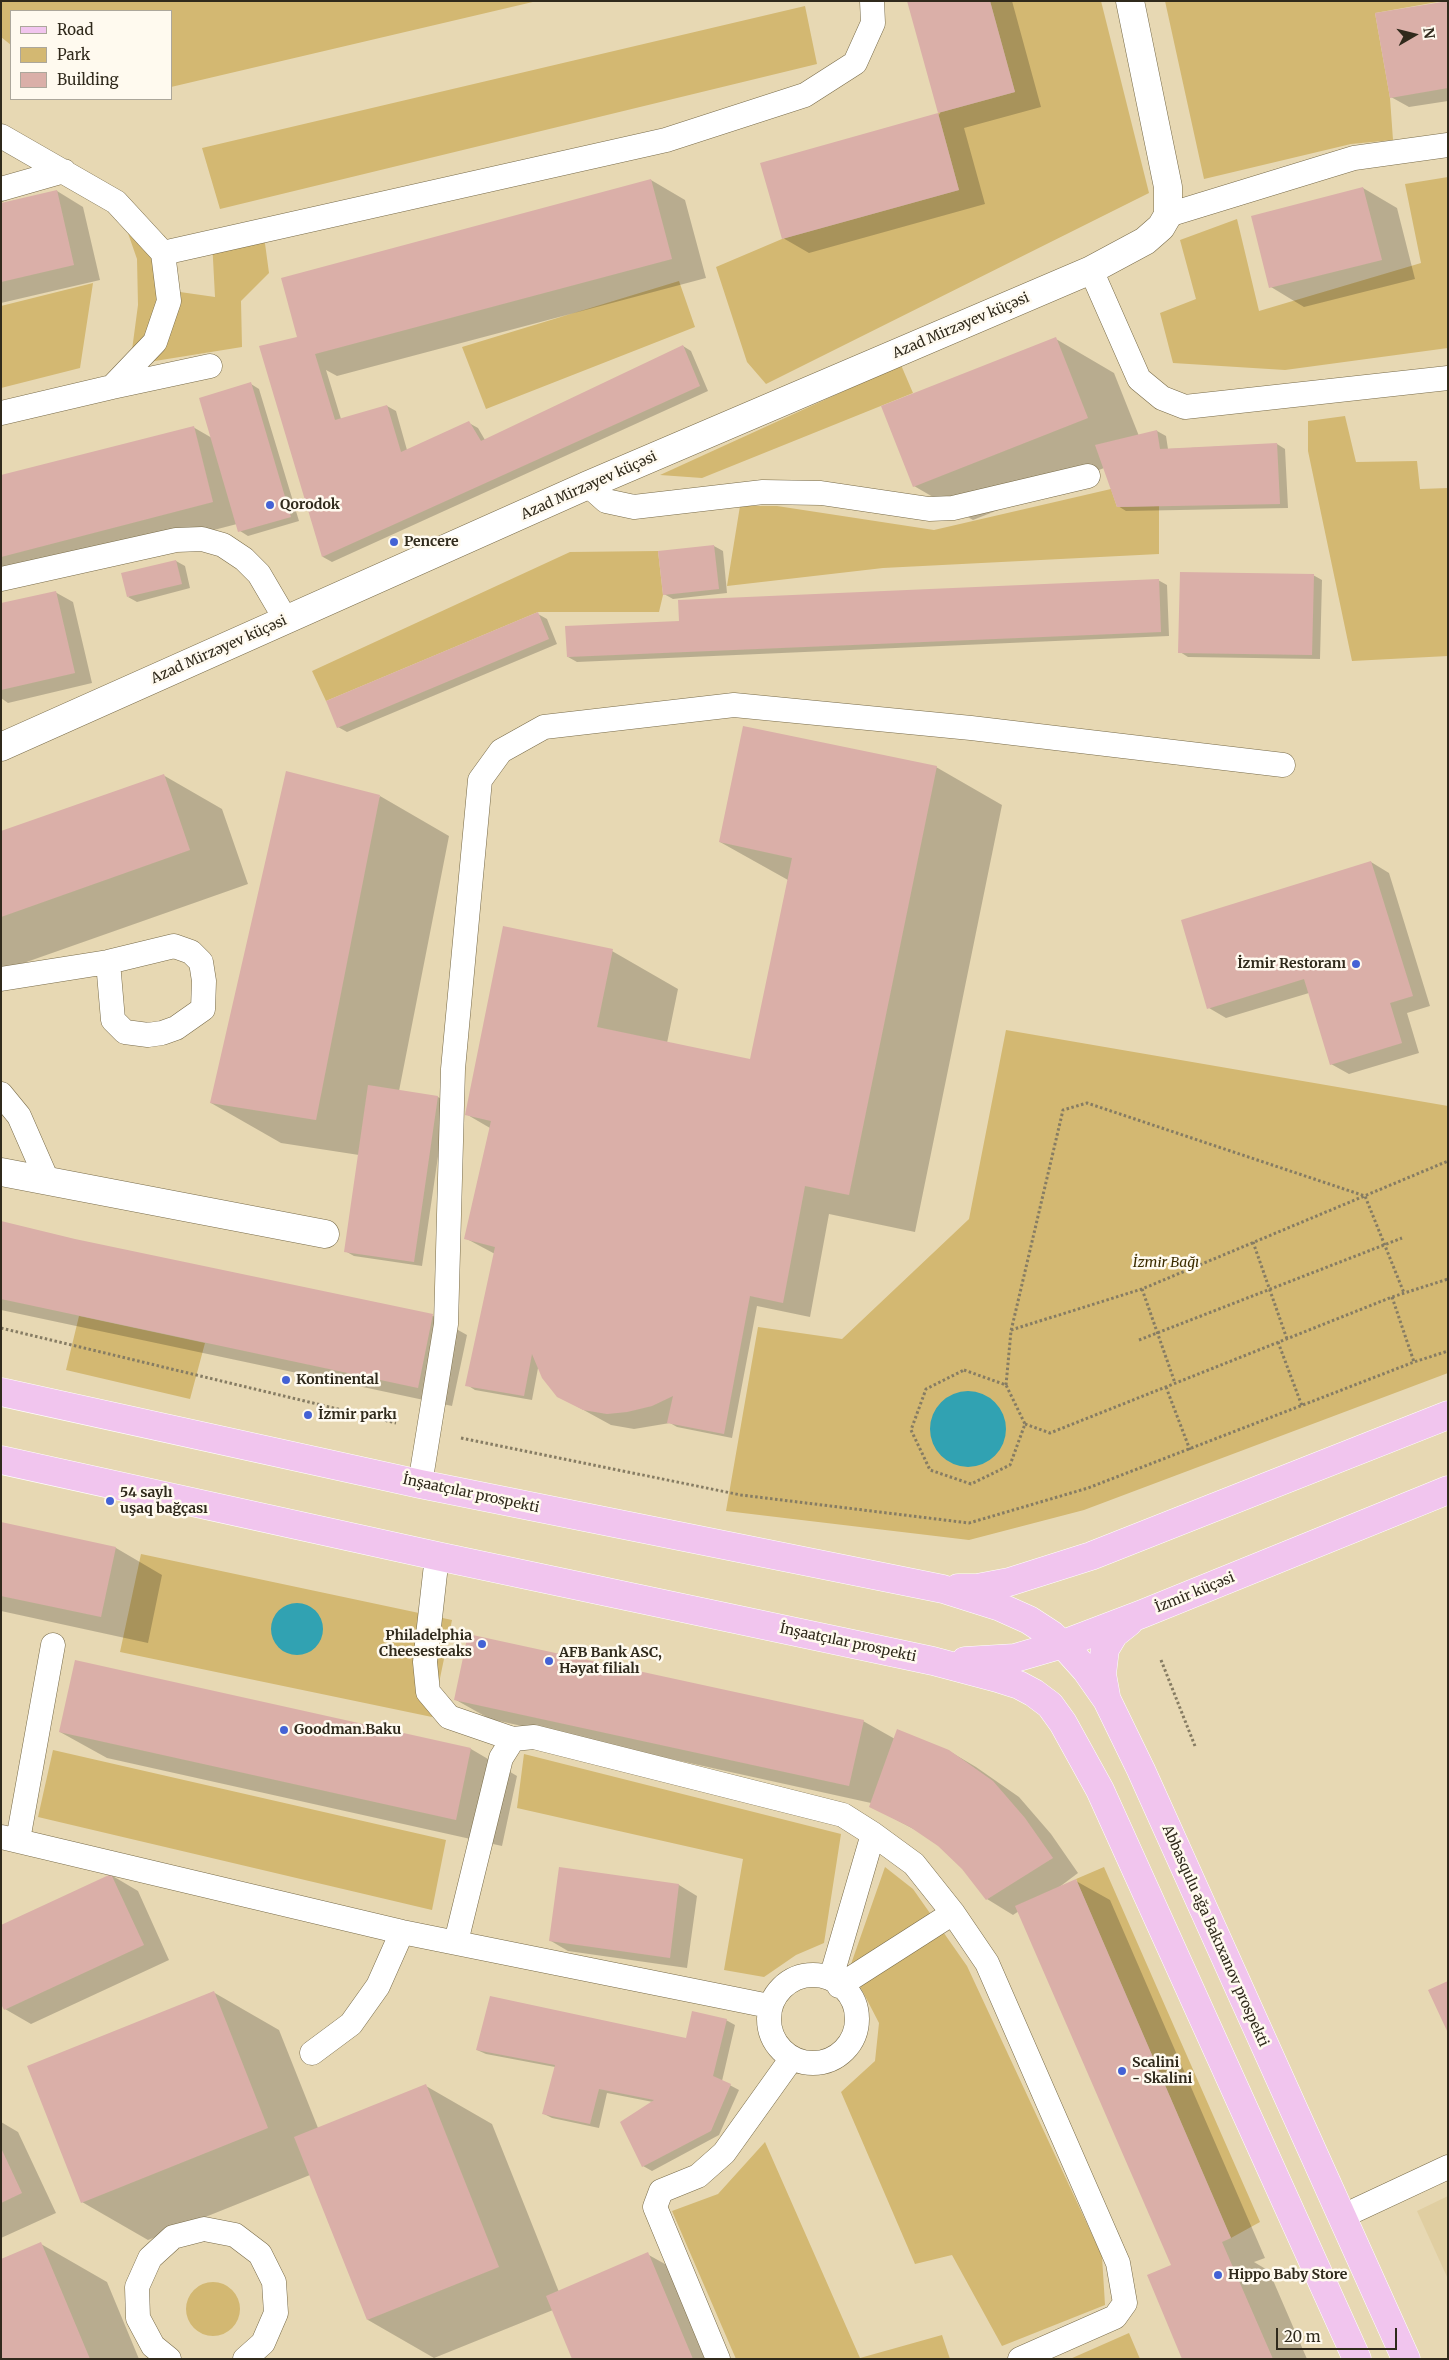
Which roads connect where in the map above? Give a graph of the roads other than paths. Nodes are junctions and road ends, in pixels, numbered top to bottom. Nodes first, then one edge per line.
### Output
1 (872, 1) edge
2 (1130, 1) edge
3 (1, 136) edge
4 (1448, 145) edge
5 (64, 171) junction
6 (1, 189) edge
7 (1168, 215) junction
8 (163, 253) junction
9 (1091, 270) junction
10 (210, 366) dead end
11 (1448, 378) edge
12 (112, 387) junction
13 (1, 413) edge
14 (1088, 476) dead end
15 (588, 485) junction
16 (1, 579) edge
17 (286, 620) junction
18 (1, 747) edge
19 (1283, 765) dead end
20 (108, 962) junction
21 (1, 979) edge
22 (1, 1094) edge
23 (1, 1172) edge
24 (47, 1180) junction
25 (325, 1234) dead end
26 (1, 1392) edge
27 (1448, 1415) edge
28 (1, 1460) edge
29 (420, 1484) junction
30 (1448, 1490) edge
31 (437, 1556) junction
32 (943, 1589) junction
33 (1142, 1614) junction
34 (1063, 1644) junction
35 (53, 1645) dead end
36 (933, 1661) junction
37 (1107, 1700) junction
38 (513, 1739) junction
39 (873, 1834) junction
40 (9, 1838) edge
41 (953, 1913) junction
42 (402, 1932) junction
43 (456, 1942) junction
44 (835, 1982) junction
45 (770, 2006) junction
46 (312, 2053) dead end
47 (792, 2058) junction
48 (1448, 2167) edge
49 (1341, 2217) junction
50 (169, 2359) edge
51 (244, 2359) edge
52 (718, 2359) edge
53 (1020, 2359) edge
54 (1357, 2359) edge
55 (1406, 2359) edge

1 - 8 lane
2 - 7 street
3 - 5 lane
4 - 7 lane
5 - 6 lane
5 - 8 lane
7 - 9 street, Azad Mirzəyev küçəsi
8 - 12 lane
9 - 11 lane
9 - 15 street, Azad Mirzəyev küçəsi
10 - 12 lane
12 - 13 lane
14 - 15 lane
15 - 17 street, Azad Mirzəyev küçəsi
16 - 17 lane
17 - 18 street, Azad Mirzəyev küçəsi
19 - 29 lane
20 - 20 lane
20 - 21 lane
22 - 24 lane
23 - 24 street
24 - 25 street
26 - 29 main road, İnşaatçılar prospekti
27 - 32 main road
28 - 31 main road, İnşaatçılar prospekti
29 - 32 main road, İnşaatçılar prospekti
30 - 33 main road, İzmir küçəsi
31 - 36 main road, İnşaatçılar prospekti
31 - 38 lane
32 - 34 main road, Abbasqulu ağa Bakıxanov prospekti
33 - 34 main road, İzmir küçəsi
33 - 37 main road
34 - 36 main road, İzmir küçəsi
34 - 37 main road, Abbasqulu ağa Bakıxanov prospekti
35 - 40 lane
36 - 54 main road
37 - 49 main road, Abbasqulu ağa Bakıxanov prospekti
38 - 39 lane
38 - 43 lane
39 - 41 lane
39 - 44 lane
40 - 42 lane
41 - 44 lane
41 - 53 lane
42 - 43 lane
42 - 46 lane
43 - 45 lane
44 - 45 lane
44 - 47 lane
45 - 47 lane
47 - 52 lane
48 - 49 lane
49 - 55 main road, Abbasqulu ağa Bakıxanov prospekti
50 - 51 lane

